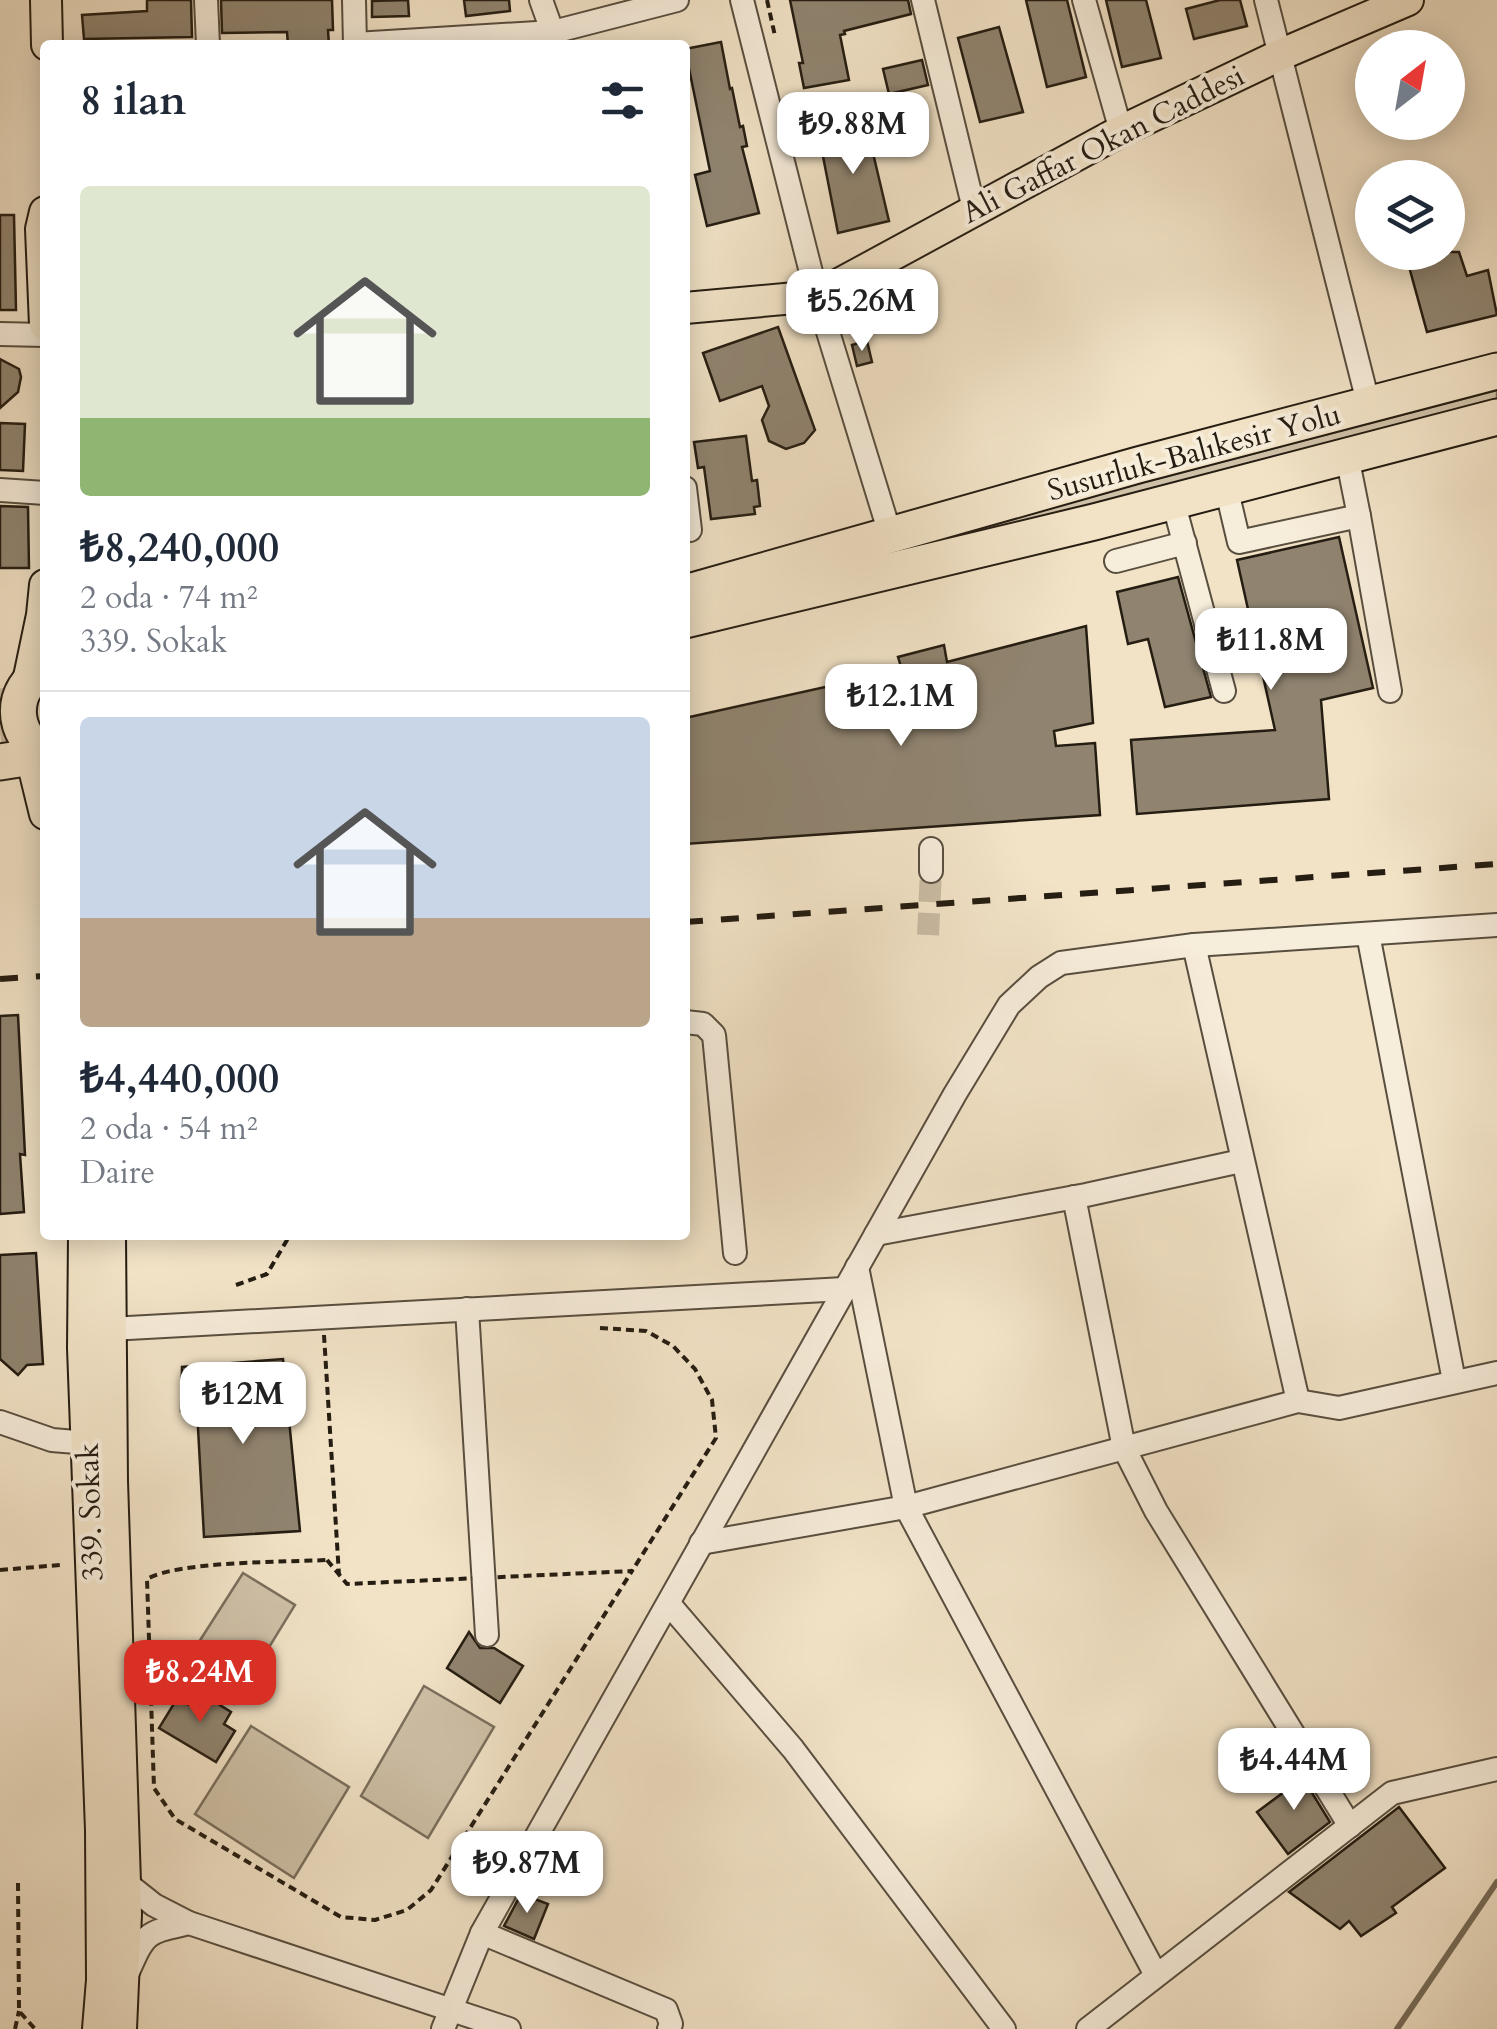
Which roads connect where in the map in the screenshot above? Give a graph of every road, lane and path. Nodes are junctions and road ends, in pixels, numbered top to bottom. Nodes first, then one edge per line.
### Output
1 (46, 0) edge
2 (206, 0) edge
3 (354, 0) edge
4 (542, 0) edge
5 (677, 0) edge
6 (742, 0) edge
7 (923, 0) edge
8 (1084, 0) edge
9 (1266, 0) edge
10 (1408, 0) edge
11 (555, 38) edge
12 (47, 40) edge
13 (208, 40) edge
14 (355, 40) edge
15 (498, 40) edge
16 (1282, 54) junction
17 (1122, 131) junction
18 (974, 208) junction
19 (816, 296) junction
20 (690, 308) edge
21 (0, 334) edge
22 (40, 335) edge
23 (1497, 371) edge
24 (1368, 406) junction
25 (1497, 416) edge
26 (1346, 456) junction
27 (1226, 487) junction
28 (0, 490) edge
29 (40, 492) edge
30 (1174, 501) junction
31 (1359, 516) junction
32 (891, 536) junction
33 (1185, 543) junction
34 (1004, 544) junction
35 (1116, 561) dead end
36 (690, 577) edge
37 (690, 591) edge
38 (40, 611) edge
39 (690, 619) edge
40 (690, 641) edge
41 (28, 675) edge
42 (1224, 690) dead end
43 (1390, 691) dead end
44 (30, 754) edge
45 (40, 794) edge
46 (1497, 925) edge
47 (1368, 934) junction
48 (1194, 944) junction
49 (690, 1023) edge
50 (1241, 1161) junction
51 (1074, 1197) junction
52 (876, 1234) junction
53 (84, 1240) edge
54 (110, 1240) edge
55 (287, 1240) edge
56 (736, 1254) dead end
57 (857, 1267) junction
58 (236, 1285) dead end
59 (844, 1289) junction
60 (467, 1309) junction
61 (323, 1316) junction
62 (600, 1328) dead end
63 (110, 1329) junction
64 (1497, 1372) edge
65 (1454, 1381) junction
66 (1298, 1401) junction
67 (0, 1422) edge
68 (88, 1443) junction
69 (1124, 1448) junction
70 (906, 1507) junction
71 (700, 1543) junction
72 (60, 1565) dead end
73 (0, 1566) edge
74 (632, 1571) junction
75 (339, 1575) junction
76 (484, 1578) junction
77 (669, 1604) junction
78 (487, 1635) dead end
79 (1497, 1769) edge
80 (1350, 1826) junction
81 (18, 1883) dead end
82 (125, 1920) junction
83 (482, 1932) junction
84 (1156, 1975) junction
85 (19, 2011) junction
86 (447, 2020) edge
87 (15, 2029) edge
88 (35, 2029) edge
89 (98, 2029) edge
90 (121, 2029) edge
91 (509, 2029) edge
92 (669, 2029) edge
93 (1004, 2029) edge
94 (1088, 2029) edge

1 - 12 main road
2 - 13 street
3 - 14 street
4 - 11 street
5 - 11 street
6 - 19 street
7 - 18 street
8 - 17 street
9 - 16 street
10 - 16 main road, Ali Gaffar Okan Caddesi
11 - 15 street
16 - 17 main road, Ali Gaffar Okan Caddesi
16 - 24 street
17 - 18 main road, Ali Gaffar Okan Caddesi
18 - 19 main road, Ali Gaffar Okan Caddesi
19 - 20 main road, Ali Gaffar Okan Caddesi
19 - 32 street
21 - 22 street
23 - 24 highway, Susurluk-Balıkesir Yolu
24 - 32 highway, Susurluk-Balıkesir Yolu
25 - 26 highway, Susurluk-Balıkesir Yolu
26 - 27 highway, Susurluk-Balıkesir Yolu
26 - 31 street
27 - 30 highway, Susurluk-Balıkesir Yolu
27 - 31 street
28 - 29 street
30 - 33 street
30 - 34 highway, Susurluk-Balıkesir Yolu
31 - 43 street
32 - 36 highway, Susurluk-Balıkesir Yolu
32 - 37 highway, Susurluk-Balıkesir Yolu
33 - 35 street
33 - 42 street
34 - 39 highway, Susurluk-Balıkesir Yolu
34 - 40 highway, Susurluk-Balıkesir Yolu
38 - 41 main road
41 - 44 highway
44 - 45 main road
46 - 47 street
47 - 48 street
47 - 65 street
48 - 50 street
48 - 52 street
49 - 56 street
50 - 51 street
50 - 66 street
51 - 52 street
51 - 69 street
52 - 57 street
53 - 68 main road, 339. Sokak
54 - 63 main road, 339. Sokak
55 - 58 path
57 - 59 street
57 - 70 street
59 - 60 street
59 - 71 street
60 - 61 street
60 - 76 street
61 - 63 street
61 - 75 path
62 - 74 path
63 - 82 main road, 339. Sokak
64 - 65 street
65 - 66 street
66 - 69 street
67 - 68 street
68 - 82 main road, 339. Sokak
69 - 70 street
69 - 80 street
70 - 71 street
70 - 84 street
71 - 77 street
72 - 73 path
74 - 75 path
74 - 76 path
75 - 76 path
76 - 78 street
77 - 83 street
77 - 93 street
79 - 80 street
80 - 84 street
81 - 85 path
82 - 86 street
82 - 89 main road, 339. Sokak
82 - 90 main road, 339. Sokak
83 - 86 street
83 - 92 street
84 - 94 street
85 - 87 path
85 - 88 path
86 - 91 street

